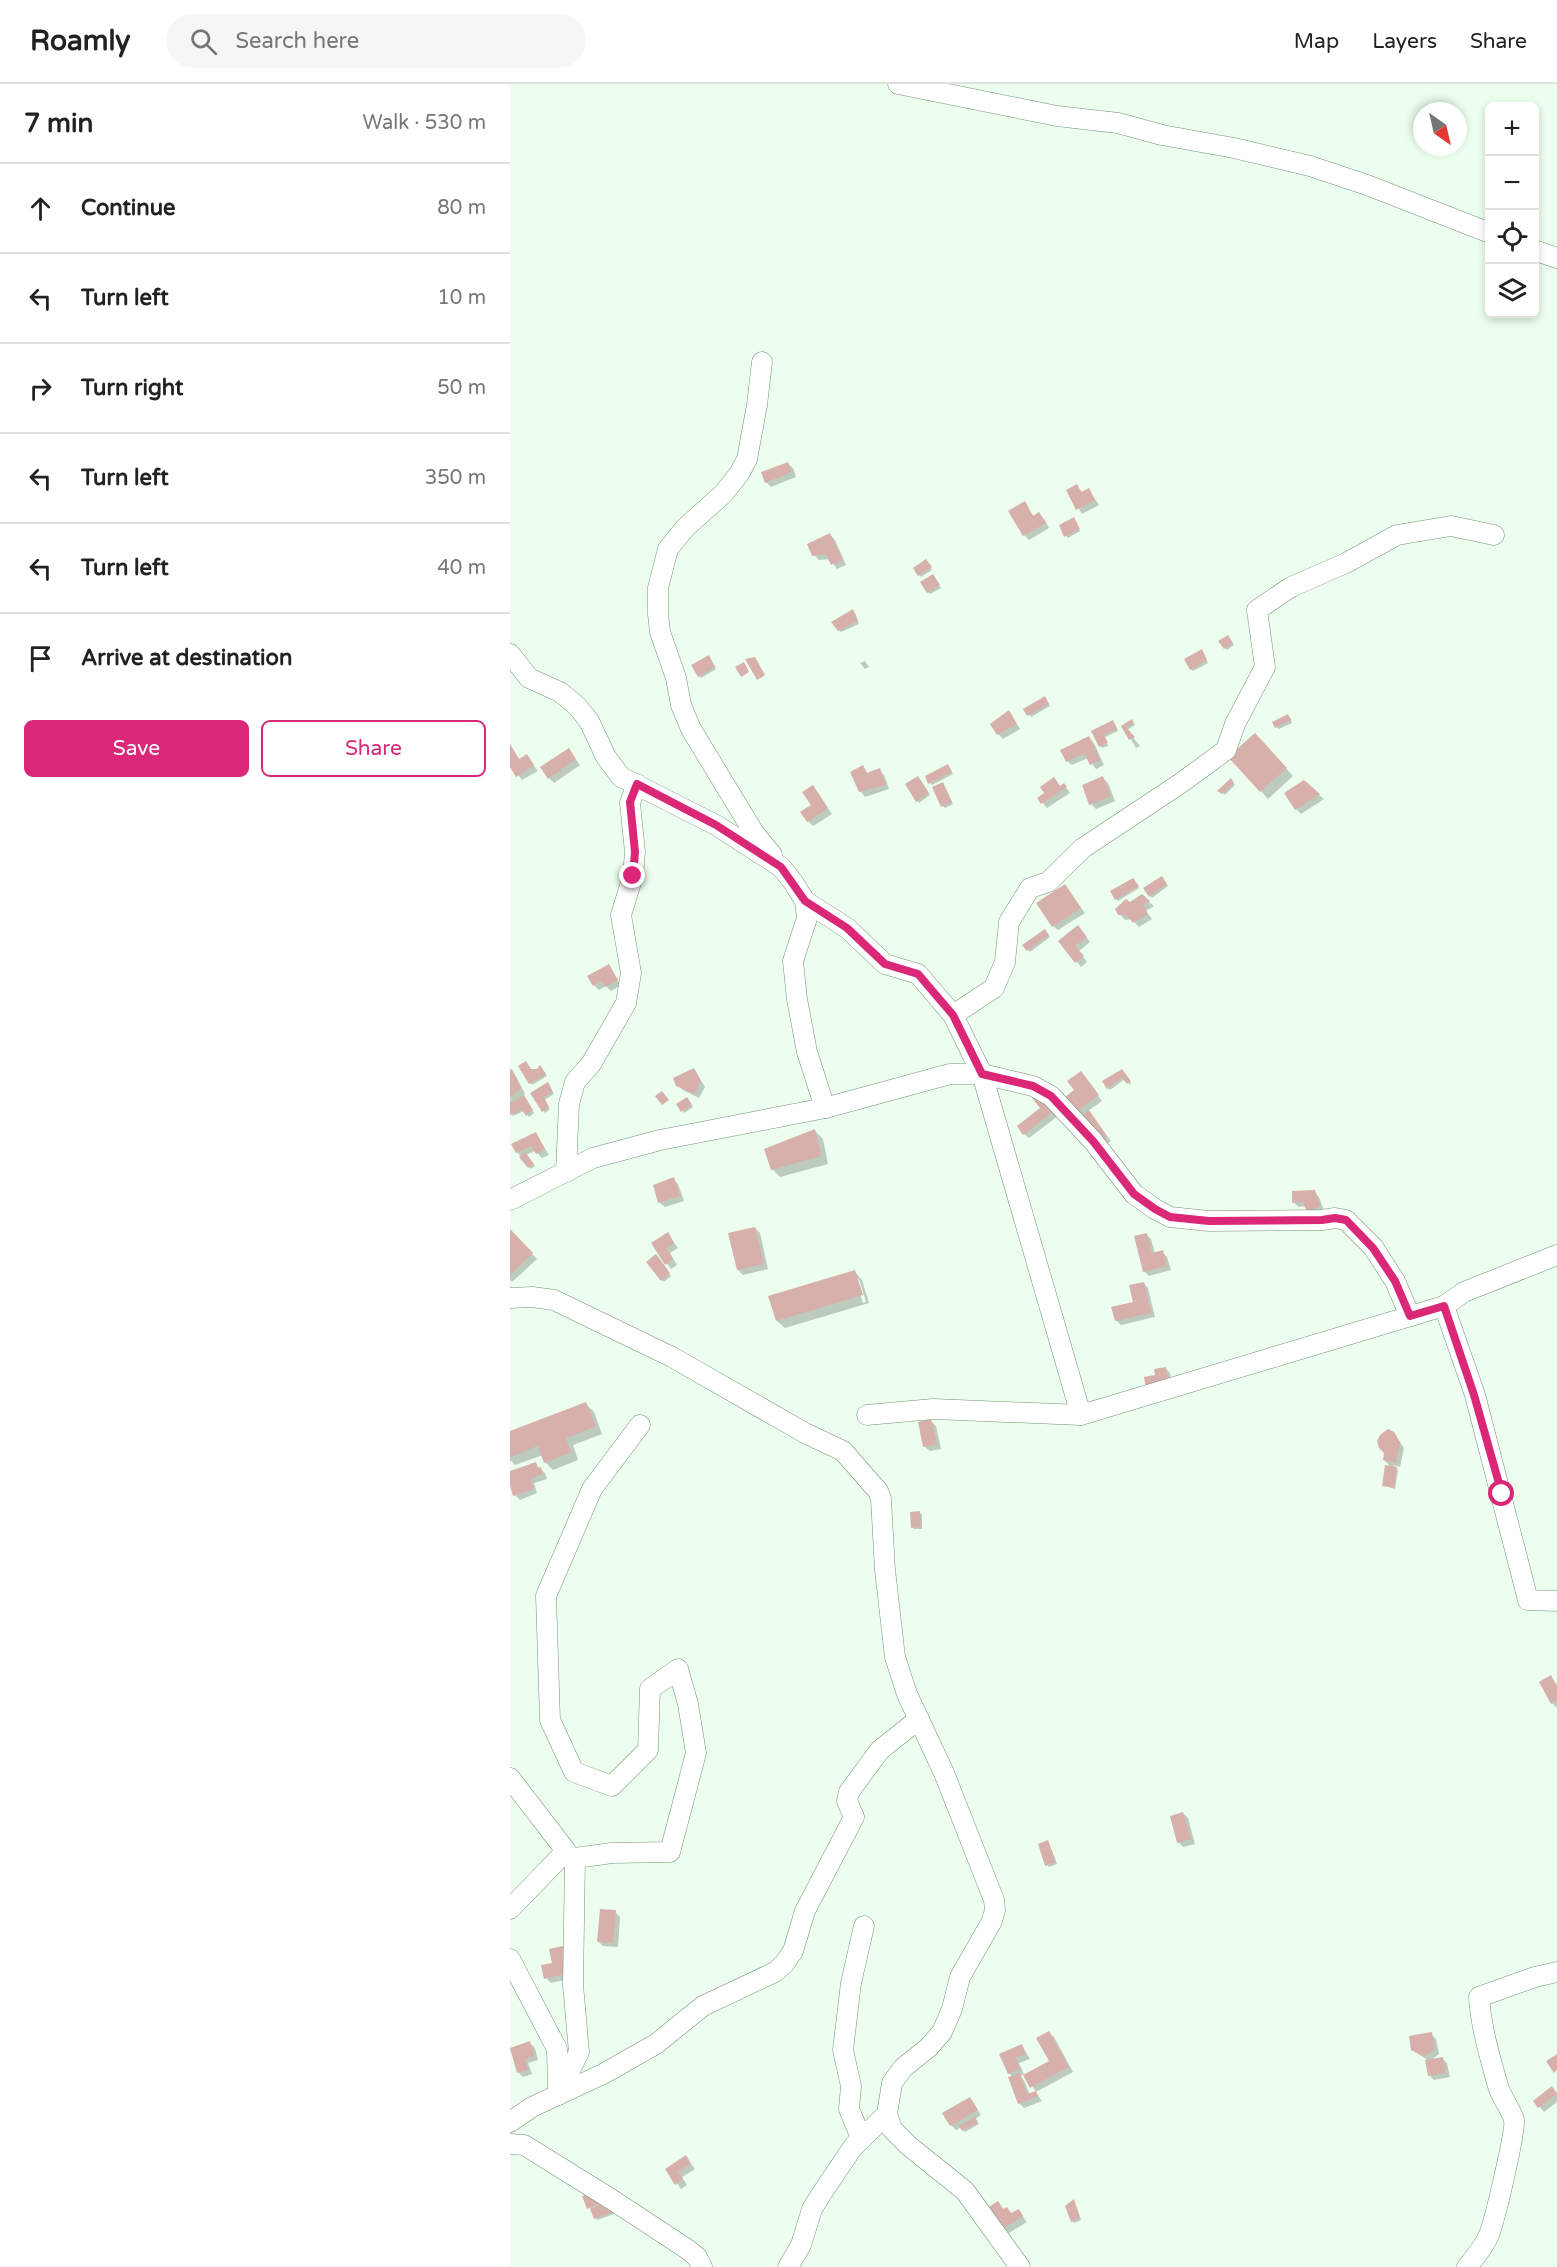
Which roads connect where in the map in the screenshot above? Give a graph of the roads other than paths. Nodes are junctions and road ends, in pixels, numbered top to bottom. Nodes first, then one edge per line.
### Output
1 (898, 84) edge
2 (1485, 231) edge
3 (1539, 252) edge
4 (1557, 258) edge
5 (762, 362) dead end
6 (1494, 535) dead end
7 (510, 654) edge
8 (637, 784) junction
9 (781, 867) junction
10 (805, 901) junction
11 (953, 1015) junction
12 (982, 1074) junction
13 (825, 1108) junction
14 (566, 1172) junction
15 (510, 1200) edge
16 (1557, 1255) edge
17 (510, 1298) edge
18 (1444, 1306) junction
19 (1410, 1316) junction
20 (867, 1415) dead end
21 (1081, 1416) junction
22 (640, 1425) dead end
23 (1557, 1601) edge
24 (919, 1719) junction
25 (510, 1778) edge
26 (510, 1910) edge
27 (864, 1926) dead end
28 (510, 1959) edge
29 (1557, 1972) edge
30 (558, 2095) junction
31 (887, 2114) junction
32 (510, 2122) edge
33 (861, 2138) junction
34 (510, 2144) edge
35 (702, 2267) edge
36 (788, 2267) edge
37 (1020, 2267) edge
38 (1467, 2267) edge

1 - 2 street
3 - 4 street
5 - 9 street
6 - 11 street
7 - 8 street
8 - 9 street
8 - 14 street
9 - 10 street
10 - 11 street
10 - 13 street
11 - 12 street
12 - 13 street
12 - 19 street
12 - 21 street
13 - 14 street
14 - 15 street
16 - 18 street
17 - 24 street
18 - 19 street
18 - 23 street
19 - 21 street
20 - 21 street
22 - 30 street
24 - 30 street
24 - 31 street
25 - 26 street
27 - 33 street
28 - 30 street
29 - 38 street
30 - 32 street
31 - 33 street
31 - 37 street
33 - 36 street
34 - 35 street

